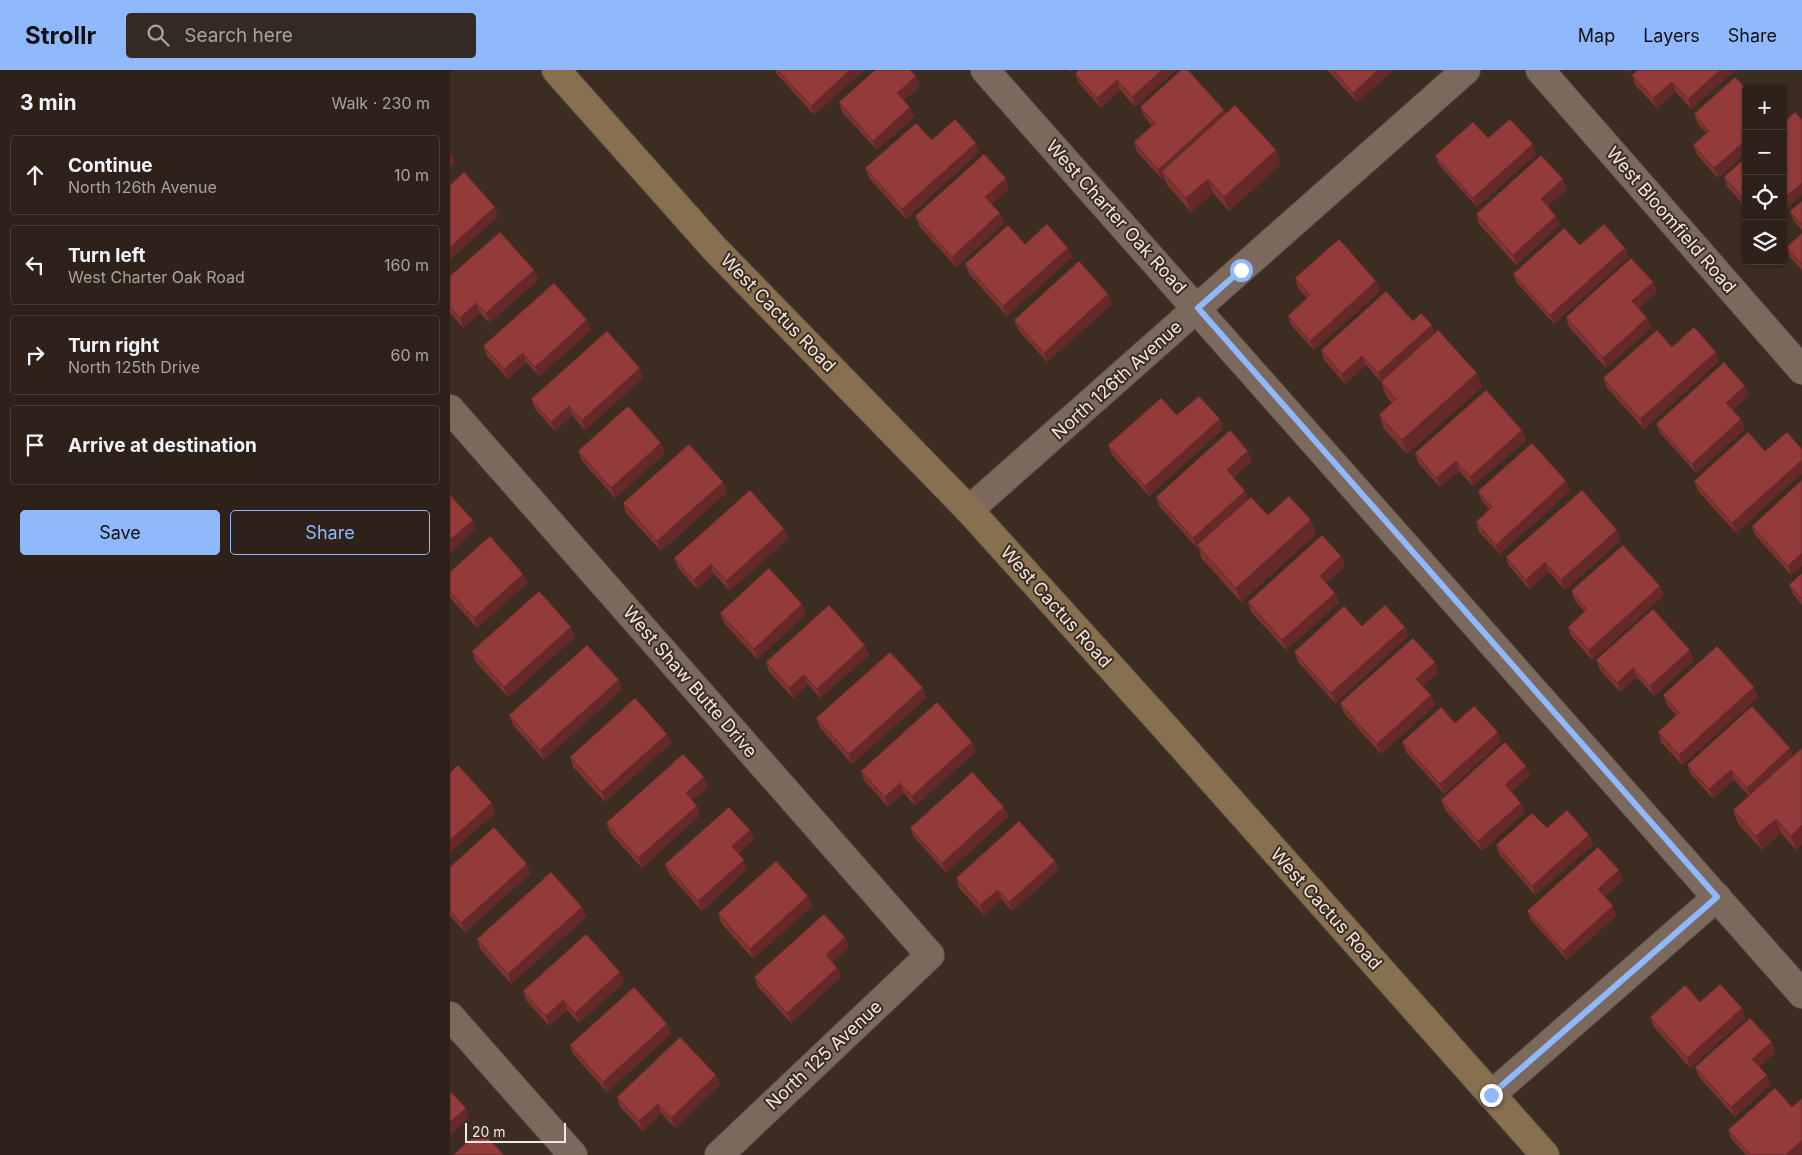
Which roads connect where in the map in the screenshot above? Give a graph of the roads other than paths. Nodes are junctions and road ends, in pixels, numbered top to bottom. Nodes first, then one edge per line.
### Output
1 (556, 70) edge
2 (985, 70) edge
3 (1466, 70) edge
4 (1540, 70) edge
5 (1198, 308) junction
6 (1802, 370) edge
7 (450, 409) edge
8 (969, 510) junction
9 (1717, 897) junction
10 (930, 955) joint
11 (1802, 994) edge
12 (450, 1016) edge
13 (1491, 1095) junction
14 (573, 1155) edge
15 (719, 1155) edge
16 (1545, 1155) edge

1 - 8 main road, West Cactus Road
2 - 5 street, West Charter Oak Road
3 - 5 street, North 126th Avenue
4 - 6 street, West Bloomfield Road
5 - 8 street, North 126th Avenue
5 - 9 street, West Charter Oak Road
7 - 10 street, West Shaw Butte Drive
8 - 13 main road, West Cactus Road
9 - 11 street, West Charter Oak Road
9 - 13 street
10 - 15 street, North 125 Avenue
12 - 14 street
13 - 16 main road, West Cactus Road

